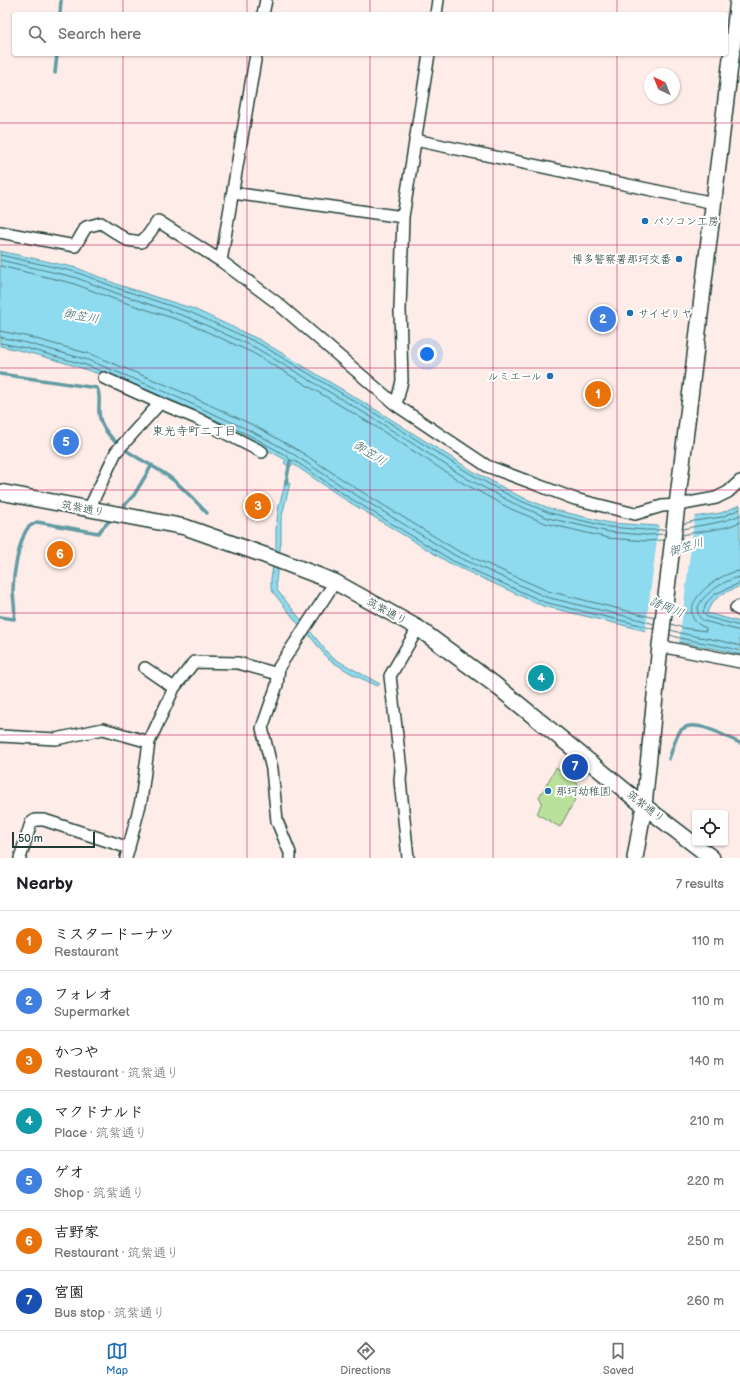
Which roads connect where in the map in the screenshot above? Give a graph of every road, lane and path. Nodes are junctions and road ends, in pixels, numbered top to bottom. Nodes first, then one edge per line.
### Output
1 (266, 0) edge
2 (438, 0) edge
3 (738, 0) edge
4 (263, 12) edge
5 (436, 12) edge
6 (256, 56) edge
7 (429, 56) edge
8 (415, 140) junction
9 (232, 193) junction
10 (714, 203) junction
11 (403, 217) junction
12 (0, 232) edge
13 (221, 261) junction
14 (104, 378) dead end
15 (160, 403) junction
16 (396, 405) junction
17 (262, 452) dead end
18 (740, 481) edge
19 (0, 492) edge
20 (678, 505) junction
21 (89, 509) junction
22 (335, 582) junction
23 (740, 606) edge
24 (740, 610) edge
25 (418, 628) junction
26 (660, 646) junction
27 (740, 662) edge
28 (145, 668) dead end
29 (278, 674) junction
30 (174, 688) junction
31 (0, 736) edge
32 (149, 742) junction
33 (644, 806) junction
34 (127, 853) edge
35 (20, 858) edge
36 (290, 858) edge
37 (408, 858) edge
38 (635, 858) edge
39 (712, 858) edge

1 - 4 street
2 - 5 street
3 - 10 street
6 - 9 street
7 - 8 street
8 - 10 street
8 - 11 street
9 - 11 street
9 - 13 street
10 - 20 street
11 - 16 street
12 - 13 street
13 - 16 street
14 - 15 street
15 - 17 street
15 - 21 street
16 - 20 street
18 - 20 street
19 - 21 street, 筑紫通り
20 - 26 street
21 - 22 street, 筑紫通り
22 - 25 street, 筑紫通り
22 - 29 street
23 - 24 street
25 - 33 street, 筑紫通り
25 - 37 street
26 - 27 street
26 - 33 street
28 - 30 street
29 - 30 street
29 - 36 street
30 - 32 street
31 - 32 street
32 - 34 street
33 - 38 street
33 - 39 street, 筑紫通り
34 - 35 street

